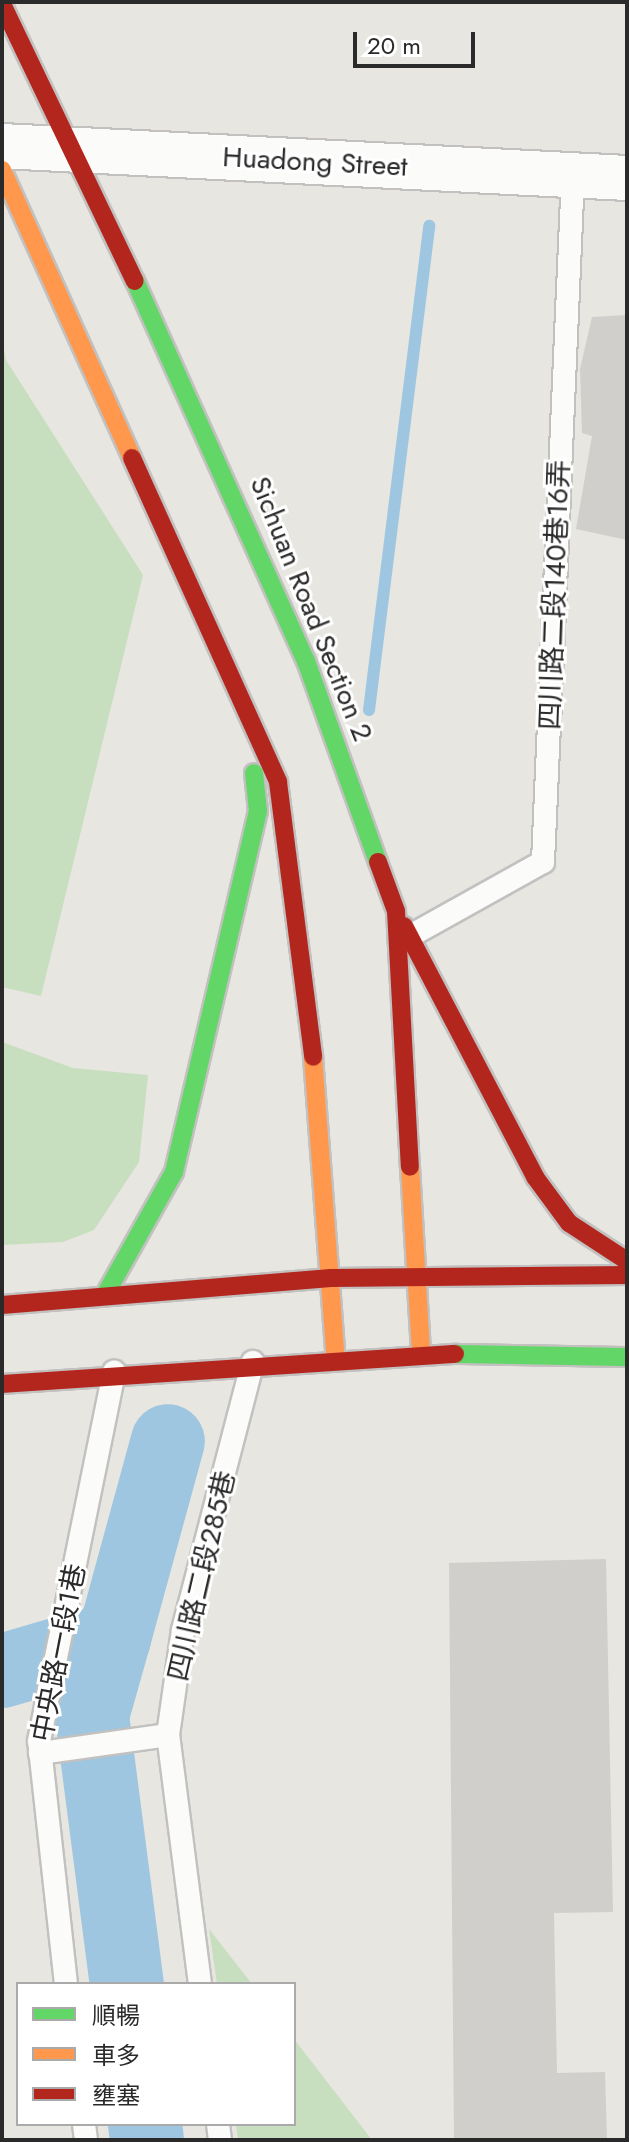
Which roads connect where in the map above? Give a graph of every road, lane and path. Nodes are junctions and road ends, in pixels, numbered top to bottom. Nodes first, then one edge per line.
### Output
1 (2, 4) edge
2 (2, 146) edge
3 (76, 149) junction
4 (2, 170) edge
5 (573, 176) junction
6 (627, 178) edge
7 (247, 703) junction
8 (396, 911) junction
9 (410, 936) junction
10 (627, 1261) edge
11 (417, 1275) junction
12 (627, 1275) edge
13 (331, 1278) junction
14 (105, 1295) junction
15 (2, 1305) edge
16 (421, 1353) junction
17 (627, 1357) edge
18 (336, 1360) junction
19 (253, 1361) junction
20 (114, 1372) junction
21 (2, 1384) edge
22 (165, 1735) junction
23 (44, 1753) junction
24 (66, 1982) edge
25 (200, 1982) edge

1 - 3 main road, Sichuan Road Section 2
2 - 3 street, Huadong Street
3 - 5 street, Huadong Street
3 - 8 main road, Sichuan Road Section 2
4 - 7 main road
5 - 6 street, Huadong Street
5 - 9 lane, 四川路二段140巷16弄
7 - 13 main road
7 - 14 main road
8 - 9 main road
8 - 11 main road, Sichuan Road Section 2
9 - 10 main road
11 - 12 main road
11 - 13 main road
11 - 16 main road, Sichuan Road Section 2
13 - 14 main road
13 - 18 main road
14 - 15 main road
16 - 17 main road
16 - 18 main road
18 - 19 main road
19 - 20 main road
19 - 22 lane, 四川路二段285巷
20 - 21 main road
20 - 23 lane, 中央路一段1巷
22 - 23 lane
22 - 25 lane, 四川路二段285巷
23 - 24 lane, 中央路一段1巷

